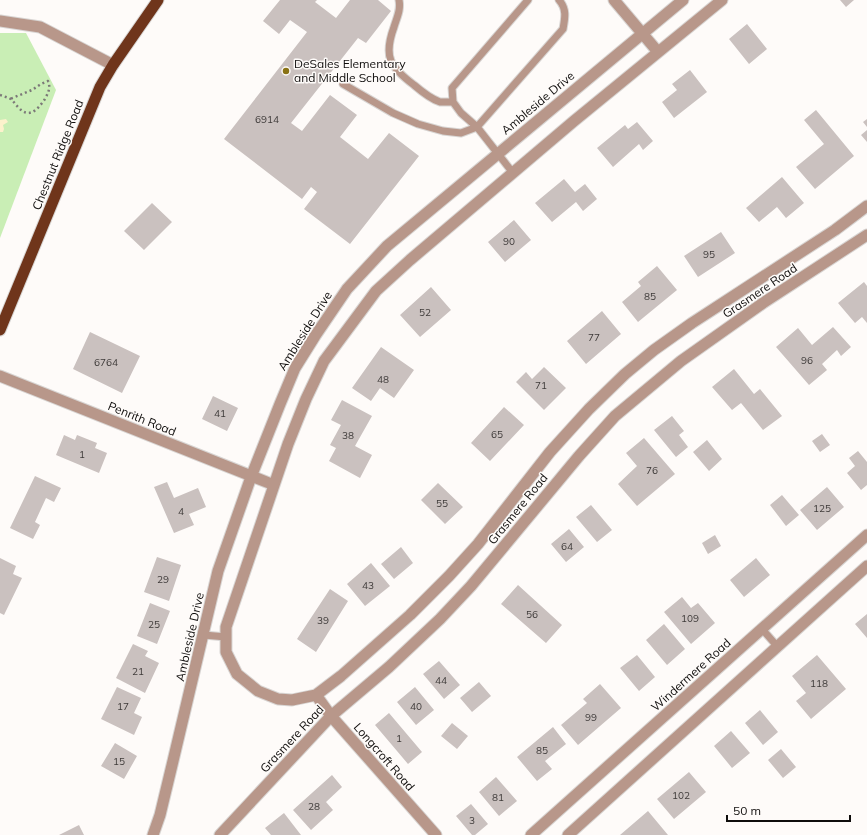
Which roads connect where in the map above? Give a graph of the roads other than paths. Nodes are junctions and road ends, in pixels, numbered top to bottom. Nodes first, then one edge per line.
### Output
1 (158, 0) edge
2 (398, 0) edge
3 (528, 0) edge
4 (559, 0) edge
5 (614, 0) edge
6 (683, 0) edge
7 (722, 0) edge
8 (0, 20) edge
9 (642, 34) junction
10 (658, 52) junction
11 (113, 65) junction
12 (343, 84) dead end
13 (453, 102) junction
14 (477, 127) junction
15 (497, 154) junction
16 (513, 173) junction
17 (867, 206) edge
18 (867, 235) edge
19 (0, 330) edge
20 (0, 376) edge
21 (251, 477) junction
22 (274, 485) junction
23 (867, 535) edge
24 (867, 566) edge
25 (762, 629) junction
26 (204, 634) junction
27 (226, 637) junction
28 (777, 646) junction
29 (316, 695) junction
30 (331, 716) junction
31 (152, 835) edge
32 (220, 835) edge
33 (436, 835) edge
34 (532, 835) edge
35 (568, 835) edge

1 - 11 highway, Chestnut Ridge Road
2 - 13 lane
3 - 13 lane
4 - 14 lane
5 - 9 street
6 - 9 street, Ambleside Drive
7 - 10 street
8 - 11 street
9 - 10 street
9 - 15 street, Ambleside Drive
10 - 16 street
11 - 19 highway, Chestnut Ridge Road
12 - 14 lane
13 - 14 lane
14 - 15 lane
15 - 16 lane
15 - 21 street, Ambleside Drive
16 - 22 street
17 - 29 street, Grasmere Road
18 - 30 street, Grasmere Road
20 - 21 street, Penrith Road
21 - 22 street, Penrith Road
21 - 26 street, Ambleside Drive
22 - 27 street
23 - 25 street, Windermere Road
24 - 28 street
25 - 28 lane
25 - 34 street, Windermere Road
26 - 27 lane
26 - 31 street, Ambleside Drive
27 - 29 street
28 - 35 street
29 - 30 street, Longcroft Road
30 - 32 street, Grasmere Road
30 - 33 street, Longcroft Road

